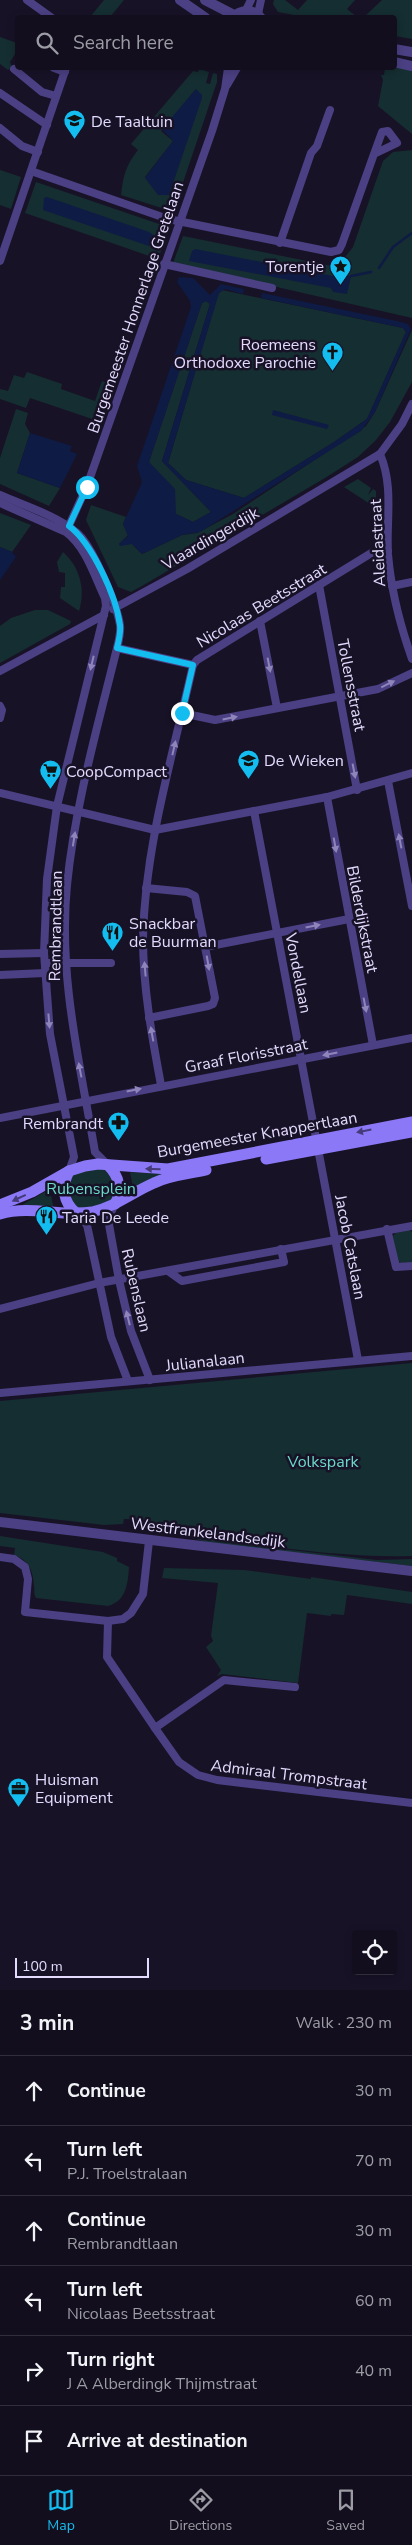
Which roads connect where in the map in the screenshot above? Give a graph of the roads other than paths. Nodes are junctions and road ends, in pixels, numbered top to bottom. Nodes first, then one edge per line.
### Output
1 (27, 0) edge
2 (180, 0) edge
3 (205, 0) edge
4 (251, 0) edge
5 (261, 0) edge
6 (246, 10) junction
7 (48, 15) edge
8 (202, 15) edge
9 (231, 15) edge
10 (235, 15) edge
11 (257, 15) edge
12 (259, 15) edge
13 (397, 50) edge
14 (412, 52) edge
15 (397, 63) edge
16 (412, 66) edge
17 (15, 70) edge
18 (66, 70) edge
19 (228, 70) edge
20 (237, 70) edge
21 (225, 89) junction
22 (0, 93) edge
23 (56, 96) junction
24 (330, 110) dead end
25 (47, 125) junction
26 (0, 128) edge
27 (38, 152) junction
28 (374, 154) dead end
29 (31, 171) junction
30 (180, 222) junction
31 (280, 243) junction
32 (0, 261) edge
33 (164, 264) junction
34 (272, 288) dead end
35 (412, 404) edge
36 (380, 454) junction
37 (0, 495) edge
38 (0, 503) edge
39 (68, 529) junction
40 (388, 551) junction
41 (412, 582) edge
42 (319, 585) junction
43 (392, 586) junction
44 (116, 607) junction
45 (103, 616) junction
46 (260, 622) junction
47 (117, 648) junction
48 (412, 659) edge
49 (193, 665) junction
50 (0, 671) edge
51 (412, 673) edge
52 (340, 697) junction
53 (0, 706) edge
54 (277, 708) junction
55 (182, 713) junction
56 (0, 718) edge
57 (412, 773) edge
58 (388, 781) junction
59 (357, 790) junction
60 (0, 793) edge
61 (327, 797) junction
62 (58, 806) junction
63 (254, 811) junction
64 (78, 812) junction
65 (154, 830) junction
66 (146, 888) junction
67 (412, 906) edge
68 (349, 919) junction
69 (277, 933) junction
70 (205, 947) junction
71 (44, 953) junction
72 (0, 954) edge
73 (45, 963) junction
74 (66, 963) junction
75 (111, 963) dead end
76 (46, 973) junction
77 (0, 975) edge
78 (149, 1018) junction
79 (412, 1038) edge
80 (373, 1045) junction
81 (301, 1059) junction
82 (161, 1085) junction
83 (86, 1099) junction
84 (64, 1104) junction
85 (0, 1118) edge
86 (412, 1122) edge
87 (412, 1132) edge
88 (318, 1144) junction
89 (108, 1165) junction
90 (68, 1171) junction
91 (115, 1204) junction
92 (0, 1206) edge
93 (76, 1213) junction
94 (0, 1214) edge
95 (412, 1226) edge
96 (387, 1229) junction
97 (335, 1239) junction
98 (281, 1249) junction
99 (412, 1266) edge
100 (168, 1271) junction
101 (119, 1280) junction
102 (99, 1283) junction
103 (0, 1309) edge
104 (412, 1356) edge
105 (358, 1360) junction
106 (150, 1380) junction
107 (128, 1381) junction
108 (0, 1393) edge
109 (0, 1522) edge
110 (149, 1541) junction
111 (0, 1557) edge
112 (412, 1571) edge
113 (108, 1622) junction
114 (295, 1687) dead end
115 (155, 1728) junction
116 (412, 1803) edge

1 - 7 street
2 - 8 street
3 - 9 street
4 - 6 street
5 - 12 street
6 - 10 street
6 - 11 street
13 - 14 street
15 - 16 street
17 - 23 street
18 - 23 street
19 - 21 street, Burgemeester Honnerlage Gretelaan
20 - 21 street, Burgemeester Honnerlage Gretelaan
21 - 30 street, Burgemeester Honnerlage Gretelaan
22 - 25 street
23 - 25 street
24 - 31 street
25 - 27 street
26 - 27 street
27 - 29 street
28 - 31 street
29 - 30 street
29 - 32 street
30 - 31 street
30 - 33 street, Burgemeester Honnerlage Gretelaan
33 - 34 street
33 - 39 street, Burgemeester Honnerlage Gretelaan
35 - 36 street, Vlaardingerdijk
36 - 40 street, Aleidastraat
36 - 44 street, Vlaardingerdijk
37 - 39 street
38 - 39 street
39 - 44 street, Rembrandtlaan
39 - 45 street, Rembrandtlaan
40 - 42 street, Nicolaas Beetsstraat
40 - 43 street, Aleidastraat
41 - 43 street
42 - 46 street, Nicolaas Beetsstraat
42 - 52 street, Tollensstraat
43 - 48 street, Aleidastraat
44 - 45 street, Vlaardingerdijk
44 - 47 street, Rembrandtlaan
45 - 50 street, Vlaardingerdijk
45 -> 62 street, Rembrandtlaan
46 - 49 street, Nicolaas Beetsstraat
46 -> 54 street
47 - 49 street, Nicolaas Beetsstraat
47 - 64 street, Rembrandtlaan
49 - 55 street
52 -> 51 street
52 - 54 street
52 -> 59 street, Tollensstraat
53 - 56 street
55 -> 54 street
65 -> 55 street
57 - 58 street
58 - 59 street
67 -> 58 street
59 - 61 street
60 - 62 street
61 - 63 street
61 -> 68 street, Bilderdijkstraat
62 - 64 street
62 - 71 street, Rembrandtlaan
63 - 65 street
63 - 69 street, Vondellaan
64 - 65 street
74 -> 64 street, Rembrandtlaan
65 - 66 street
66 - 70 street
78 -> 66 street
69 -> 68 street
68 -> 80 street, Bilderdijkstraat
69 - 70 street
69 - 81 street, Vondellaan
70 -> 78 street
71 - 72 street
71 - 73 street, Rembrandtlaan
73 - 74 street
73 - 76 street, Rembrandtlaan
74 - 75 street
83 -> 74 street, Rembrandtlaan
76 - 77 street
76 -> 84 street, Rembrandtlaan
82 -> 78 street
79 - 80 street, Graaf Florisstraat
80 -> 81 street, Graaf Florisstraat
81 - 82 street, Graaf Florisstraat
81 - 88 street, Vondellaan
83 -> 82 street, Graaf Florisstraat
83 - 84 street
83 - 89 street, Rembrandtlaan
84 - 85 street
84 - 90 street, Rembrandtlaan
86 -> 88 main road, Burgemeester Knappertlaan
87 - 88 main road, Burgemeester Knappertlaan
88 -> 89 main road, Burgemeester Knappertlaan
88 - 91 main road, Burgemeester Knappertlaan
88 - 97 street, Jacob Catslaan
89 - 90 main road
89 - 91 main road
90 -> 92 main road
90 - 93 main road
91 - 93 main road
91 - 101 street, Rubenslaan
93 - 94 main road
93 - 102 street
95 - 96 street
96 - 97 street
96 - 99 street
97 - 98 street
97 - 105 street, Jacob Catslaan
98 - 100 street
98 - 100 street
100 - 101 street
101 - 102 street
106 -> 101 street, Rubenslaan
102 - 103 street
102 - 107 street
104 - 105 street, Julianalaan
105 - 106 street, Julianalaan
106 - 107 street, Julianalaan
107 - 108 street, Julianalaan
109 - 110 street, Westfrankelandsedijk
110 - 112 street, Westfrankelandsedijk
110 - 113 street
111 - 113 street
113 - 115 street, Admiraal Trompstraat
114 - 115 street
115 - 116 street, Admiraal Trompstraat

